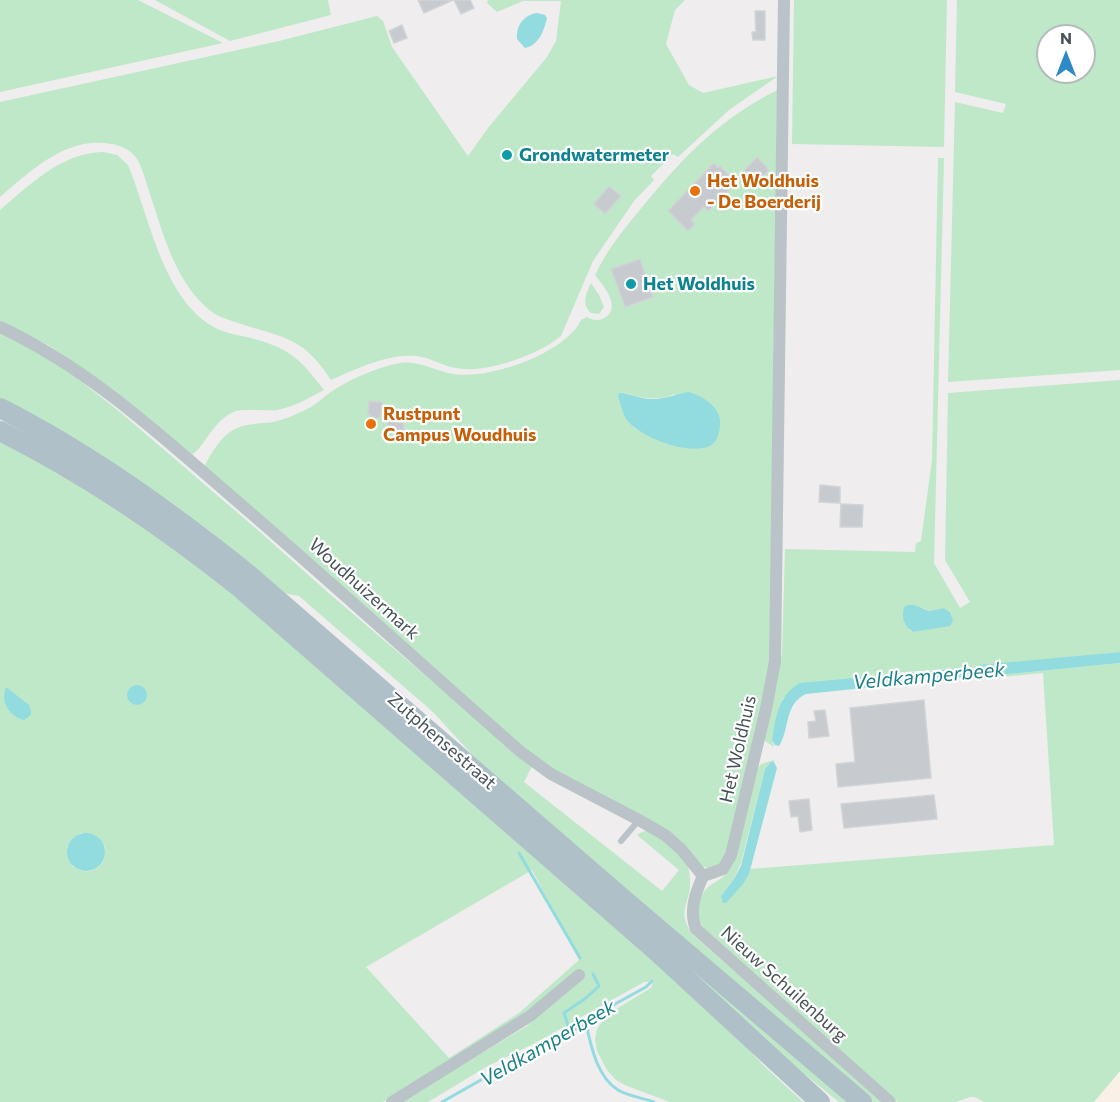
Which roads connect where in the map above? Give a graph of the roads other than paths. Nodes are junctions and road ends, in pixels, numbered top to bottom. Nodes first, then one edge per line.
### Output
1 (784, 0) edge
2 (0, 327) edge
3 (0, 408) edge
4 (0, 431) edge
5 (639, 820) junction
6 (621, 841) dead end
7 (703, 876) junction
8 (579, 975) dead end
9 (392, 1102) edge
10 (820, 1102) edge
11 (862, 1102) edge
12 (891, 1102) edge

1 - 7 street, Het Woldhuis
2 - 5 street, Woudhuizermark
3 - 11 main road, Zutphensestraat
4 - 10 main road, Zutphensestraat
5 - 6 lane
5 - 7 street, Woudhuizermark
7 - 12 street, Nieuw Schuilenburg
8 - 9 street

